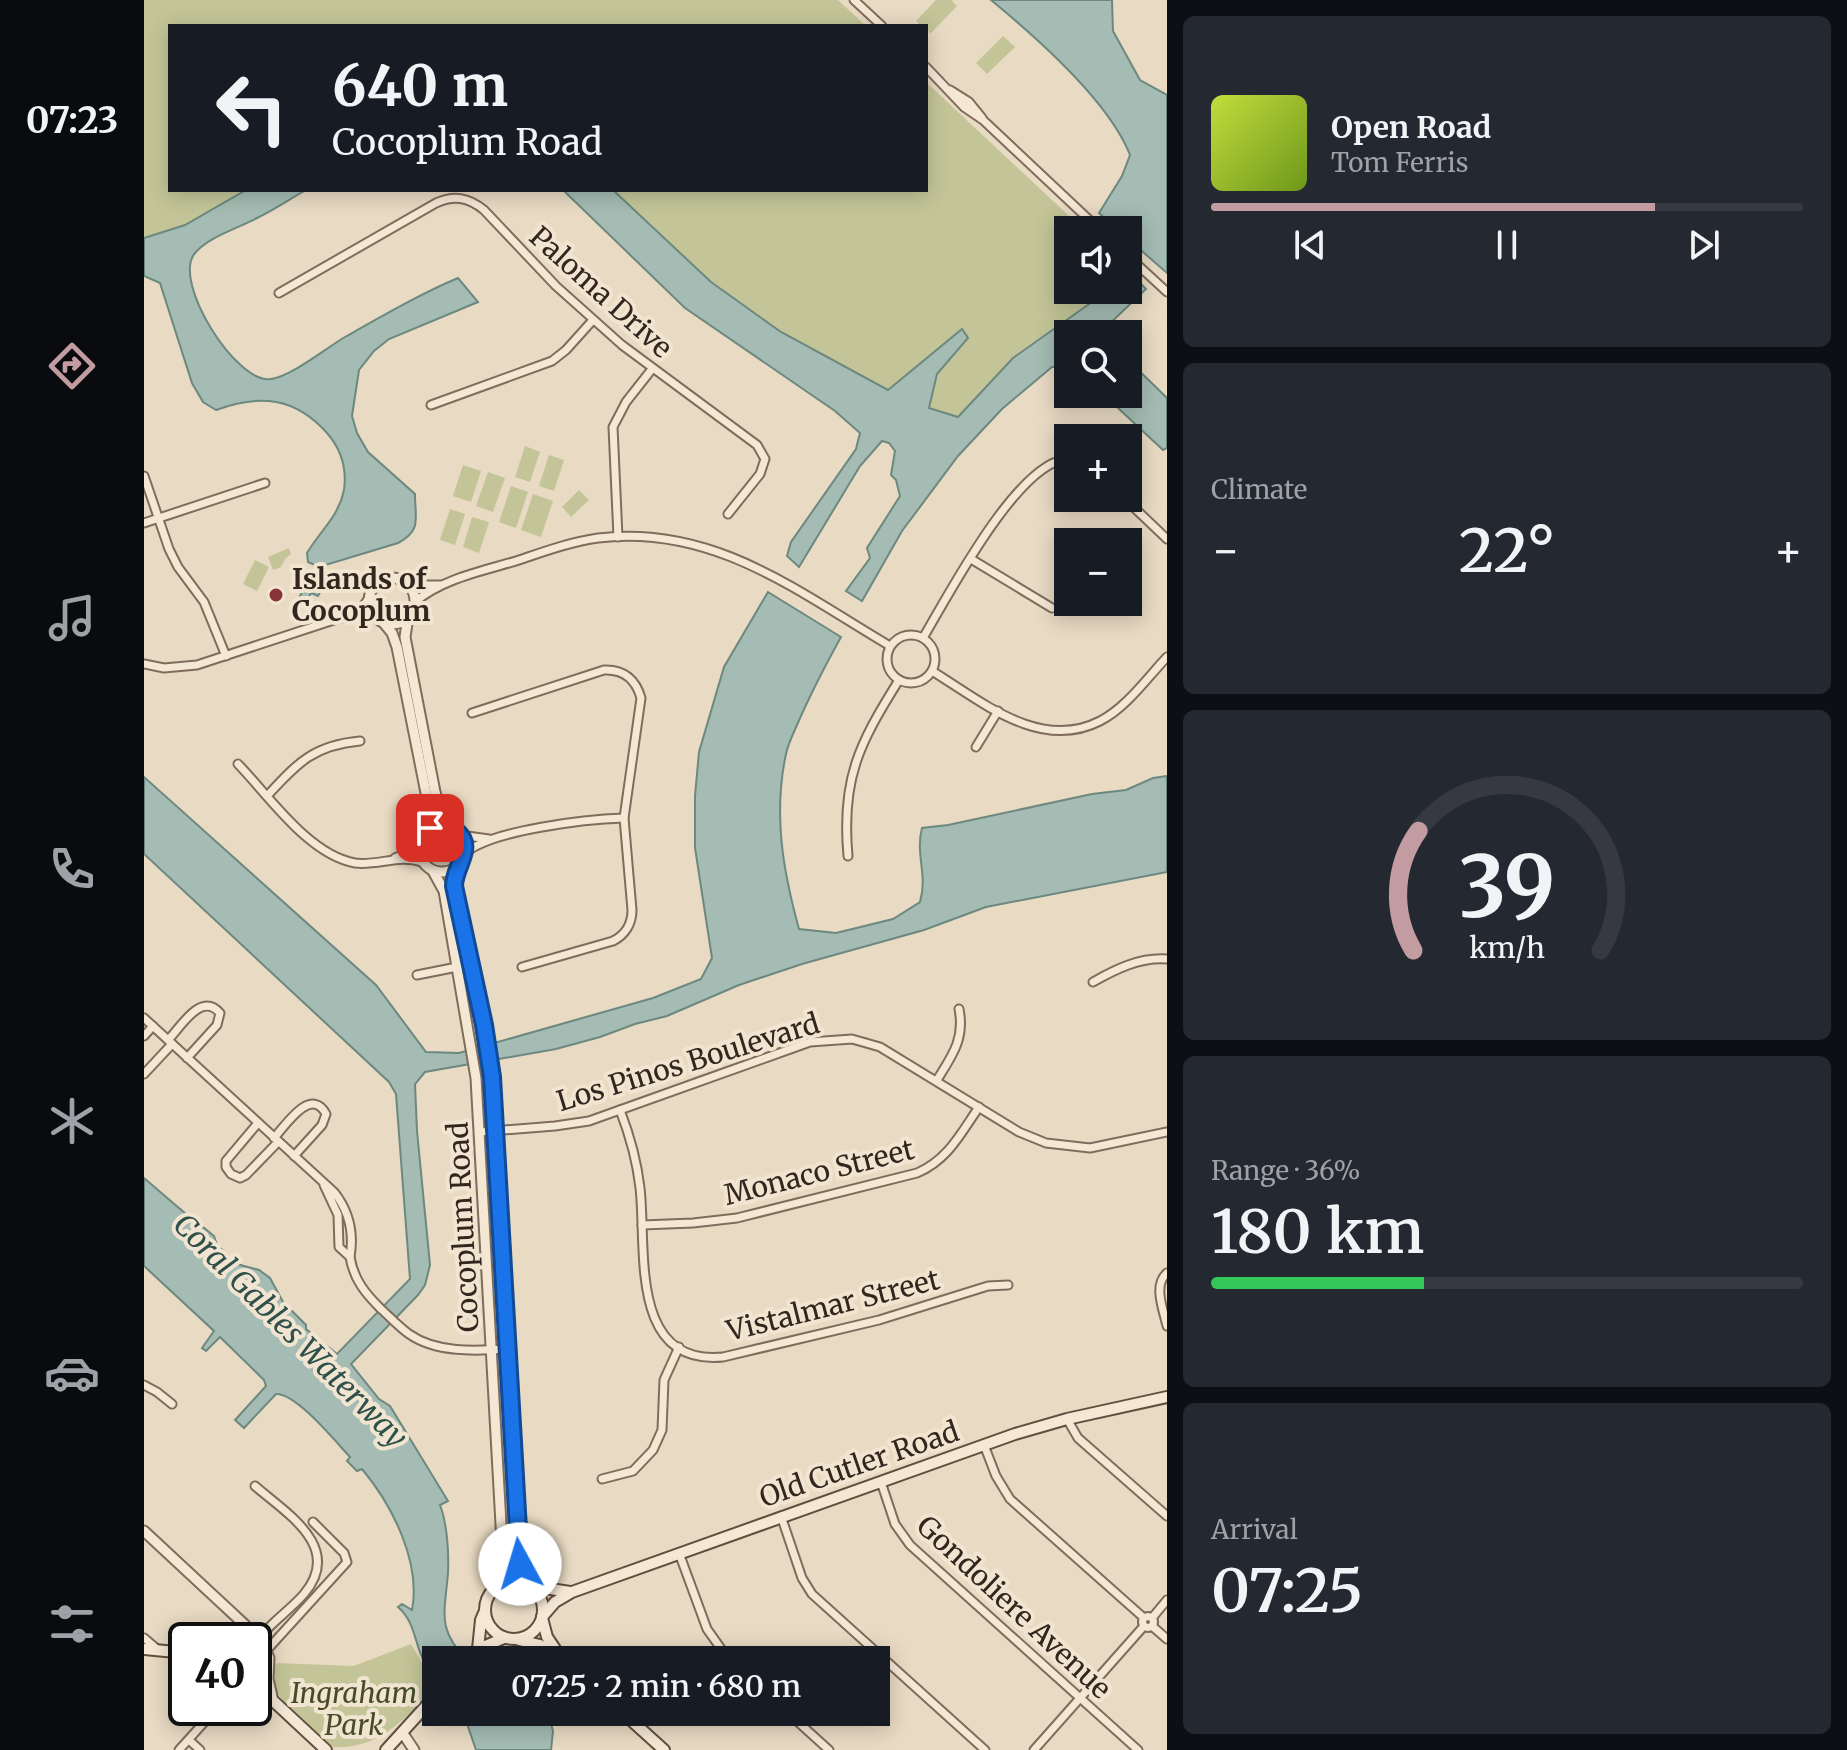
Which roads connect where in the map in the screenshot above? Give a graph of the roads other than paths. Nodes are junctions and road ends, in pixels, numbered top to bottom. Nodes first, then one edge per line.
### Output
1 (854, 0) edge
2 (880, 24) edge
3 (928, 69) edge
4 (1085, 216) edge
5 (1142, 269) edge
6 (1167, 292) edge
7 (279, 293) dead end
8 (593, 320) junction
9 (652, 369) junction
10 (431, 405) dead end
11 (1054, 461) edge
12 (144, 476) edge
13 (265, 483) dead end
14 (1139, 512) edge
15 (728, 514) dead end
16 (158, 518) junction
17 (144, 523) edge
18 (618, 537) junction
19 (1167, 539) edge
20 (971, 559) junction
21 (409, 585) junction
22 (440, 585) junction
23 (369, 598) junction
24 (415, 602) junction
25 (1052, 608) dead end
26 (343, 617) junction
27 (408, 617) junction
28 (379, 619) junction
29 (923, 638) junction
30 (890, 646) junction
31 (226, 656) junction
32 (1167, 657) edge
33 (144, 664) edge
34 (932, 671) junction
35 (899, 680) junction
36 (998, 711) junction
37 (472, 713) dead end
38 (360, 741) dead end
39 (976, 747) dead end
40 (238, 764) dead end
41 (268, 795) junction
42 (624, 818) junction
43 (450, 827) junction
44 (425, 832) junction
45 (460, 835) junction
46 (489, 839) junction
47 (419, 842) junction
48 (464, 854) junction
49 (848, 856) dead end
50 (393, 859) junction
51 (422, 862) junction
52 (457, 867) junction
53 (433, 871) junction
54 (1167, 959) edge
55 (472, 964) junction
56 (457, 967) junction
57 (522, 967) dead end
58 (417, 975) dead end
59 (1093, 982) dead end
60 (959, 1009) dead end
61 (144, 1018) edge
62 (153, 1026) junction
63 (144, 1036) edge
64 (170, 1042) junction
65 (187, 1058) junction
66 (144, 1074) edge
67 (937, 1080) junction
68 (979, 1107) junction
69 (620, 1110) junction
70 (258, 1123) junction
71 (495, 1131) junction
72 (480, 1132) junction
73 (1167, 1132) edge
74 (276, 1140) junction
75 (294, 1156) junction
76 (324, 1185) junction
77 (642, 1225) junction
78 (350, 1257) junction
79 (1164, 1275) edge
80 (1008, 1285) dead end
81 (1167, 1326) edge
82 (679, 1347) junction
83 (506, 1349) junction
84 (492, 1350) junction
85 (144, 1385) edge
86 (1167, 1397) edge
87 (172, 1404) dead end
88 (1067, 1419) junction
89 (984, 1445) junction
90 (602, 1479) dead end
91 (881, 1482) junction
92 (255, 1486) dead end
93 (781, 1516) junction
94 (1167, 1516) edge
95 (313, 1522) dead end
96 (144, 1531) edge
97 (679, 1553) junction
98 (498, 1585) junction
99 (529, 1585) junction
100 (572, 1592) junction
101 (1167, 1600) edge
102 (484, 1613) junction
103 (542, 1618) junction
104 (241, 1622) edge
105 (1148, 1622) junction
106 (272, 1626) edge
107 (272, 1629) edge
108 (144, 1638) edge
109 (504, 1638) junction
110 (518, 1639) junction
111 (1167, 1639) edge
112 (474, 1646) edge
113 (489, 1646) edge
114 (539, 1646) edge
115 (553, 1646) edge
116 (719, 1646) edge
117 (144, 1649) edge
118 (158, 1650) junction
119 (168, 1651) edge
120 (272, 1695) edge
121 (1080, 1698) junction
122 (273, 1701) joint
123 (422, 1710) edge
124 (201, 1726) edge
125 (638, 1726) edge
126 (802, 1726) edge
127 (402, 1732) junction
128 (648, 1735) junction
129 (189, 1740) junction
130 (389, 1746) edge
131 (179, 1750) edge
132 (200, 1750) edge
133 (326, 1750) edge
134 (375, 1750) edge
135 (414, 1750) edge
136 (648, 1750) edge
137 (664, 1750) edge
138 (829, 1750) edge
139 (985, 1750) edge
140 (1034, 1750) edge
141 (1138, 1750) edge

1 - 2 street
3 - 4 street
5 - 6 street
7 - 8 street, Paloma Drive
8 - 9 street, Paloma Drive
8 - 10 street
9 - 15 street, Paloma Drive
9 - 18 street
11 - 20 street
12 - 16 street
13 - 16 street
14 - 19 street
16 - 17 street
16 - 31 street
18 - 22 street
18 - 30 street
20 - 25 street
20 - 29 street
21 - 22 street
21 - 23 street
21 - 24 street
22 - 24 street
23 - 26 street
23 - 28 street
24 - 27 street
26 - 28 street
26 - 31 street
27 - 28 street
27 - 43 street
28 - 44 street
29 - 30 street
29 - 34 street
30 - 35 street
31 - 33 street
32 - 36 street
34 - 35 street
34 - 36 street
35 - 49 street
36 - 39 street
37 - 42 street
38 - 41 street
40 - 41 street
41 - 50 street
42 - 46 street
42 - 57 street
43 - 44 street
43 - 45 street
44 - 47 street
45 - 46 street
45 - 48 street
46 - 48 street
47 - 50 street
47 - 51 street
48 - 52 street
50 - 51 street
51 - 53 street
52 - 53 street
52 - 55 street, Cocoplum Road
53 - 56 street, Cocoplum Road
54 - 59 street
55 - 56 street
55 - 71 street, Cocoplum Road
56 - 58 street
56 - 72 street, Cocoplum Road
60 - 67 street
61 - 62 street
62 - 63 street
62 - 64 street
64 - 65 street
64 - 65 street
64 - 66 street
65 - 70 street
67 - 68 street, Los Pinos Boulevard
67 - 69 street, Los Pinos Boulevard
68 - 73 street, Los Pinos Boulevard
68 - 77 street, Monaco Street
69 - 71 street, Los Pinos Boulevard
69 - 77 street
70 - 74 street
70 - 74 street
71 - 72 street, Los Pinos Boulevard
71 - 83 street, Cocoplum Road
72 - 84 street, Cocoplum Road
74 - 75 street
74 - 75 street
75 - 76 street
76 - 78 street
76 - 78 street
77 - 82 street
78 - 84 street
79 - 81 street
80 - 82 street, Vistalmar Street
82 - 90 street
83 - 84 street
83 - 99 street, Cocoplum Road
84 - 98 street, Cocoplum Road
85 - 87 street
86 - 88 main road, Old Cutler Road
88 - 89 main road, Old Cutler Road
88 - 94 street
89 - 91 main road, Old Cutler Road
89 - 105 street
91 - 93 main road, Old Cutler Road
91 - 121 street, Gondoliere Avenue
92 - 106 street
93 - 97 main road, Old Cutler Road
93 - 139 street
95 - 107 street
96 - 104 street
97 - 100 main road, Old Cutler Road
97 - 116 street
98 - 99 main road
98 - 102 main road
99 - 100 main road, Old Cutler Road
99 - 103 main road
100 - 103 main road, Old Cutler Road
101 - 105 street
102 - 109 main road
102 - 112 main road
103 - 110 main road
103 - 115 main road
105 - 111 street
105 - 121 street
108 - 118 street
109 - 110 main road
109 - 113 main road
110 - 114 main road
117 - 118 main road
118 - 119 main road
120 - 122 street
121 - 140 street
121 - 141 street, Gondoliere Avenue
122 - 133 main road
123 - 127 main road
124 - 129 street
125 - 128 main road
126 - 138 street
127 - 130 main road
127 - 135 street
128 - 136 street
128 - 137 main road
129 - 131 street
129 - 132 street
130 - 134 main road

